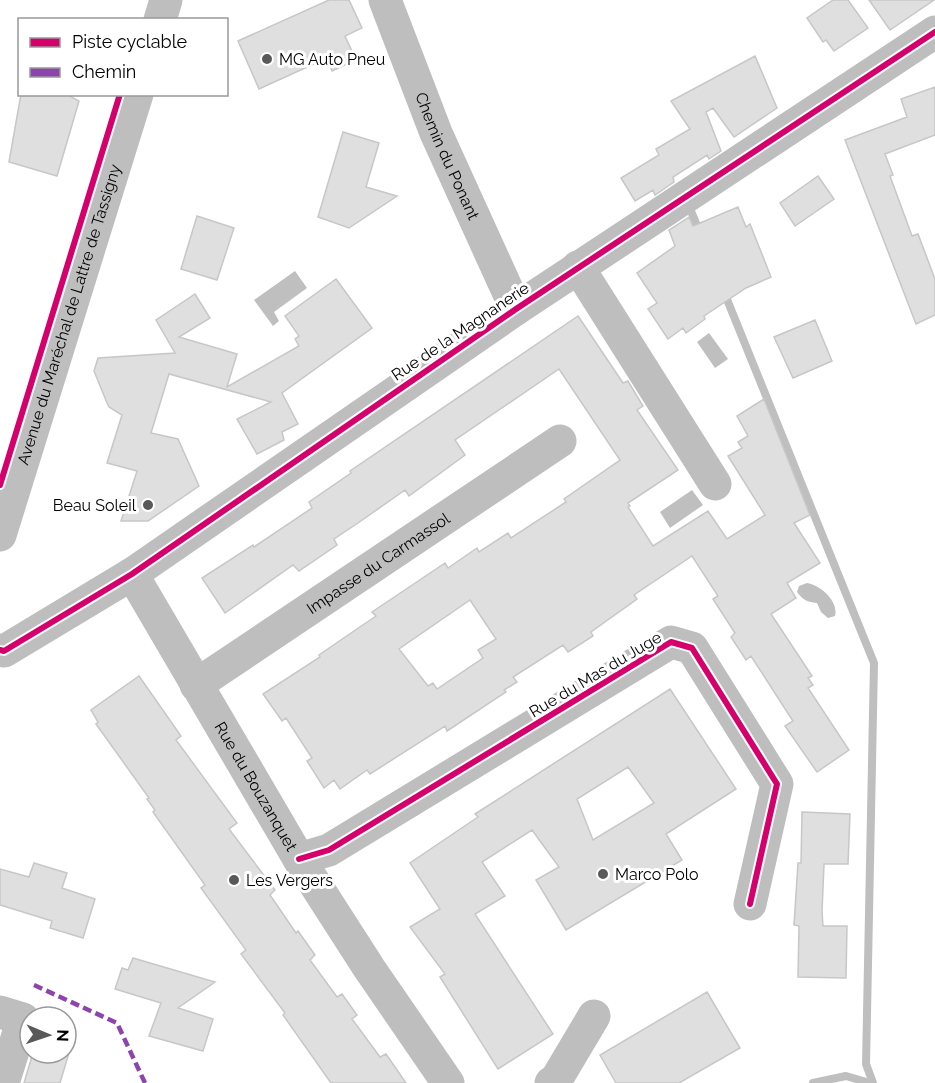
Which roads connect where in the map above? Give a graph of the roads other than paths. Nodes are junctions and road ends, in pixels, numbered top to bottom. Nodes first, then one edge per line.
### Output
1 (166, 0) edge
2 (385, 0) edge
3 (161, 18) edge
4 (935, 32) edge
5 (136, 96) edge
6 (578, 267) junction
7 (516, 309) junction
8 (560, 441) dead end
9 (715, 484) dead end
10 (0, 535) edge
11 (132, 574) junction
12 (0, 650) edge
13 (196, 685) junction
14 (299, 860) junction
15 (750, 904) dead end
16 (0, 1012) edge
17 (594, 1016) dead end
18 (3, 1083) edge
19 (448, 1083) edge
20 (551, 1083) edge

1 - 3 street
2 - 7 street, Chemin du Ponant
4 - 6 street, Rue de la Magnanerie
5 - 10 street, Avenue du Maréchal de Lattre de Tassigny
6 - 7 street, Rue de la Magnanerie
6 - 9 street
7 - 11 street, Rue de la Magnanerie
8 - 13 street, Impasse du Carmassol
11 - 12 street, Rue de la Magnanerie
11 - 13 street, Rue du Bouzanquet
13 - 14 street, Rue du Bouzanquet
14 - 15 street, Rue du Mas du Juge
14 - 19 street, Rue du Bouzanquet
16 - 18 street
17 - 20 street

